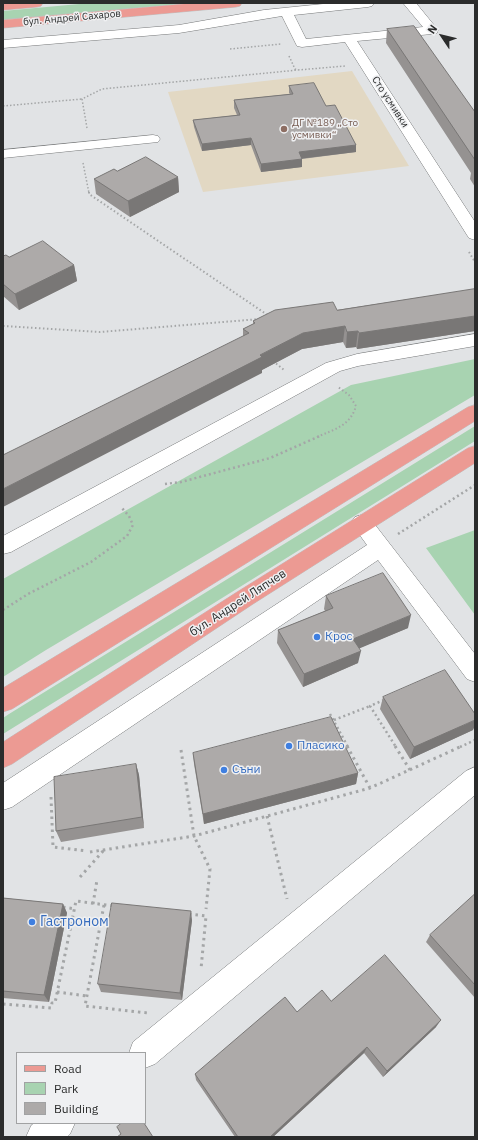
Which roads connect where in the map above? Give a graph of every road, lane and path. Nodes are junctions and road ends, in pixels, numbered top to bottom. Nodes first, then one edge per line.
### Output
1 (37, 3) edge
2 (236, 3) edge
3 (368, 3) edge
4 (409, 3) edge
5 (3, 6) edge
6 (286, 12) junction
7 (3, 24) edge
8 (349, 38) junction
9 (3, 44) edge
10 (284, 44) dead end
11 (230, 49) dead end
12 (287, 50) dead end
13 (347, 66) dead end
14 (298, 70) junction
15 (82, 98) junction
16 (3, 106) edge
17 (86, 124) dead end
18 (153, 139) dead end
19 (3, 154) edge
20 (83, 164) dead end
21 (473, 228) edge
22 (467, 249) dead end
23 (475, 262) edge
24 (3, 326) edge
25 (475, 340) edge
26 (272, 360) edge
27 (276, 363) edge
28 (320, 373) junction
29 (475, 412) edge
30 (475, 453) edge
31 (158, 484) dead end
32 (475, 485) edge
33 (106, 490) junction
34 (362, 523) junction
35 (389, 540) junction
36 (3, 546) edge
37 (3, 610) edge
38 (475, 672) edge
39 (391, 698) edge
40 (3, 701) edge
41 (370, 706) junction
42 (330, 714) dead end
43 (334, 720) junction
44 (475, 740) edge
45 (182, 750) dead end
46 (3, 756) edge
47 (410, 770) junction
48 (475, 779) edge
49 (370, 788) junction
50 (3, 798) edge
51 (51, 798) dead end
52 (267, 816) junction
53 (194, 836) junction
54 (104, 849) junction
55 (80, 878) dead end
56 (97, 880) dead end
57 (93, 904) junction
58 (104, 905) junction
59 (289, 905) dead end
60 (60, 907) edge
61 (120, 907) edge
62 (75, 908) junction
63 (206, 909) dead end
64 (183, 913) edge
65 (201, 971) dead end
66 (57, 992) junction
67 (87, 996) junction
68 (3, 1004) edge
69 (151, 1013) edge
70 (145, 1052) edge
71 (58, 1124) edge
72 (42, 1137) edge

1 - 5 main road, бул. Андрей Сахаров
2 - 7 main road, бул. Андрей Сахаров
3 - 6 street
4 - 8 street
6 - 8 street
6 - 9 street
8 - 21 street, Сто усмивки
10 - 11 path
12 - 14 path
13 - 14 path
14 - 15 path
15 - 16 path
15 - 17 path
18 - 19 street
20 - 24 path
22 - 23 path
25 - 28 street
26 - 27 path
28 - 31 path
28 - 33 street
29 - 40 main road
30 - 34 main road, бул. Андрей Ляпчев
32 - 35 path
33 - 36 street
33 - 37 path
34 - 35 street
34 - 46 main road, бул. Андрей Ляпчев
35 - 38 street
35 - 50 street
39 - 41 path
41 - 43 path
41 - 47 path
42 - 43 path
43 - 49 path
44 - 47 path
45 - 53 path
47 - 49 path
48 - 70 street
49 - 52 path
51 - 54 path
52 - 53 path
52 - 59 path
53 - 54 path
53 - 63 path
54 - 55 path
56 - 57 path
57 - 58 path
57 - 62 path
58 - 61 path
58 - 67 path
60 - 62 path
62 - 66 path
64 - 65 path
66 - 67 path
66 - 68 path
67 - 69 path
71 - 72 street

